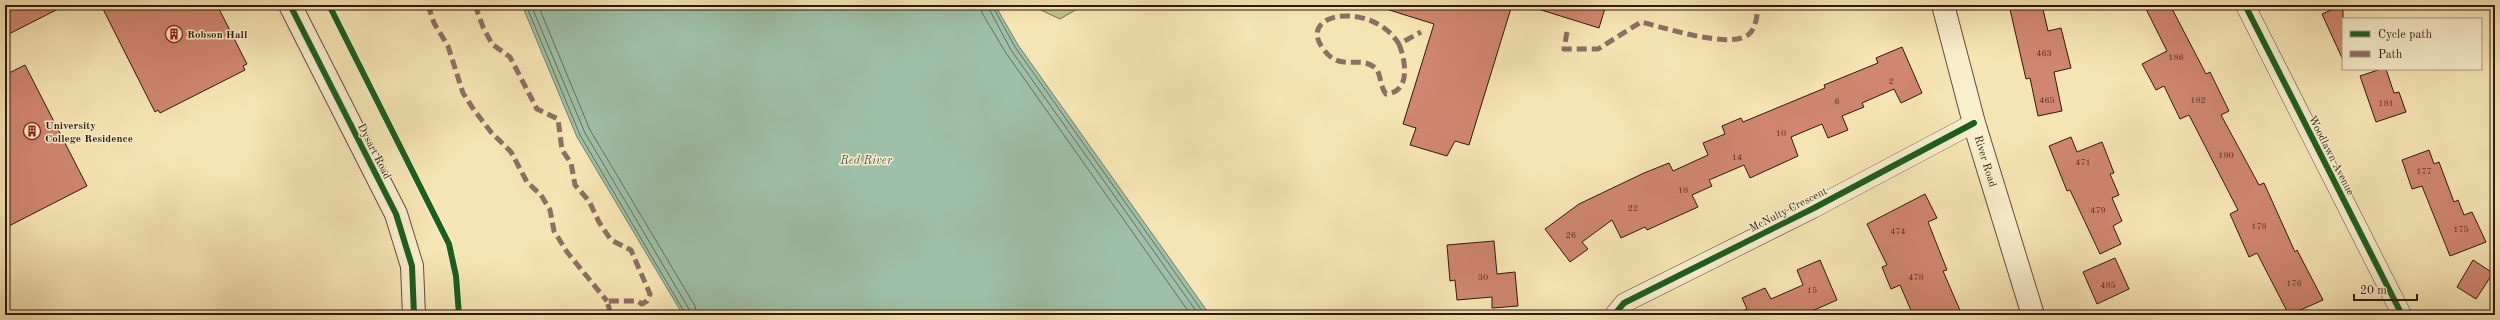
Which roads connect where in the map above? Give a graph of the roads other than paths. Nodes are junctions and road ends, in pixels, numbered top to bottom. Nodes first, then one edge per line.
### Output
1 (290, 5) edge
2 (1943, 5) edge
3 (2245, 5) edge
4 (1974, 123) junction
5 (414, 315) edge
6 (1614, 315) edge
7 (2033, 315) edge
8 (2402, 315) edge

1 - 5 street, Dysart Road
2 - 4 street, River Road
3 - 8 street, Woodlawn Avenue
4 - 6 street, McNulty Crescent
4 - 7 street, River Road

